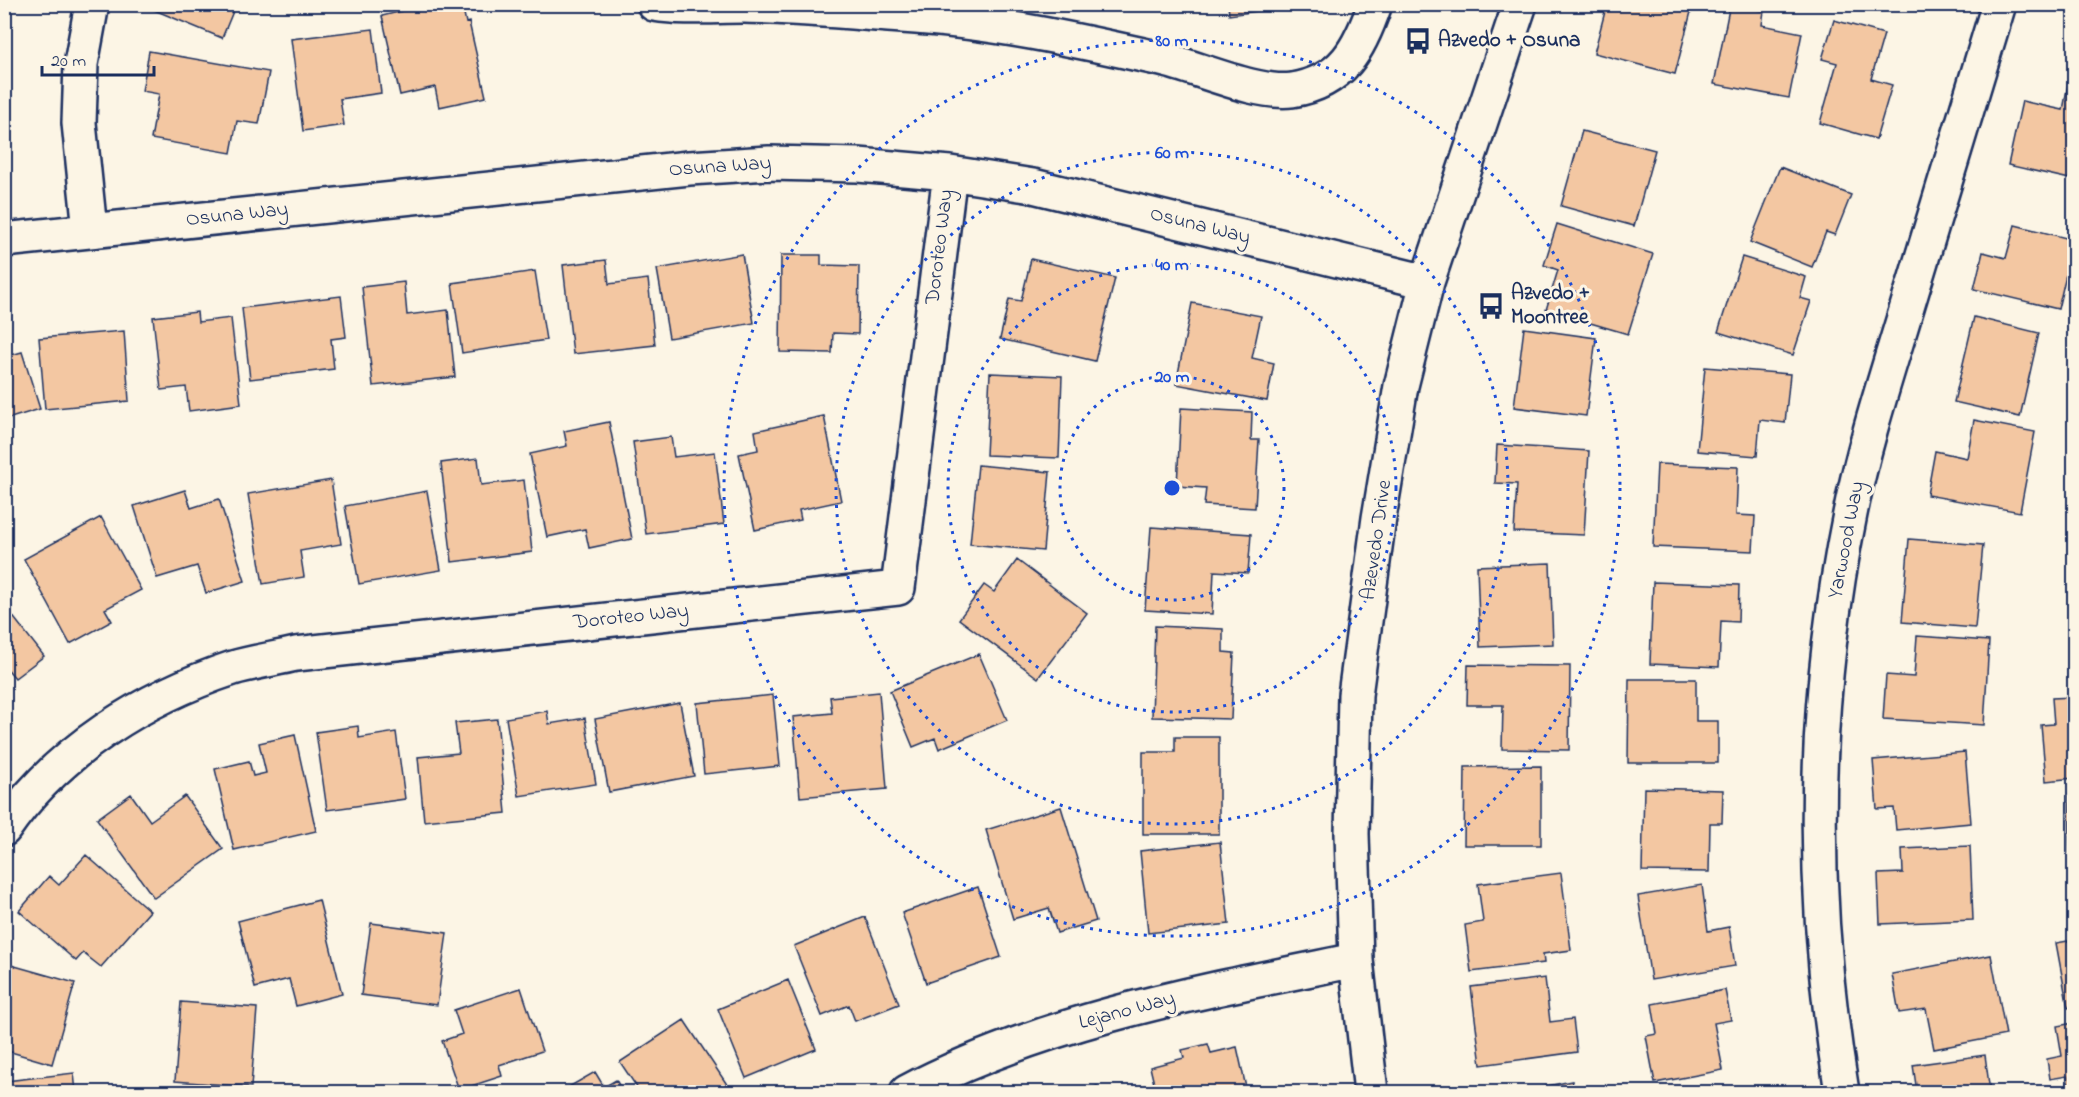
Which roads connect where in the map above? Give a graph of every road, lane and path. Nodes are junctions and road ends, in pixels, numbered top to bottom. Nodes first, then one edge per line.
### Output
1 (92, 4) edge
2 (654, 4) edge
3 (1375, 4) edge
4 (1520, 4) edge
5 (1999, 4) edge
6 (950, 173) junction
7 (90, 231) junction
8 (4, 240) edge
9 (1427, 282) junction
10 (4, 829) edge
11 (1356, 960) junction
12 (907, 1092) edge
13 (1371, 1092) edge
14 (1842, 1092) edge

1 - 7 street
2 - 3 street
4 - 9 street, Azevedo Drive
5 - 14 street, Yarwood Way
6 - 7 street, Osuna Way
6 - 9 street, Osuna Way
6 - 10 street, Doroteo Way
7 - 8 street, Osuna Way
9 - 11 street, Azevedo Drive
11 - 12 street, Lejano Way
11 - 13 street, Azevedo Drive

